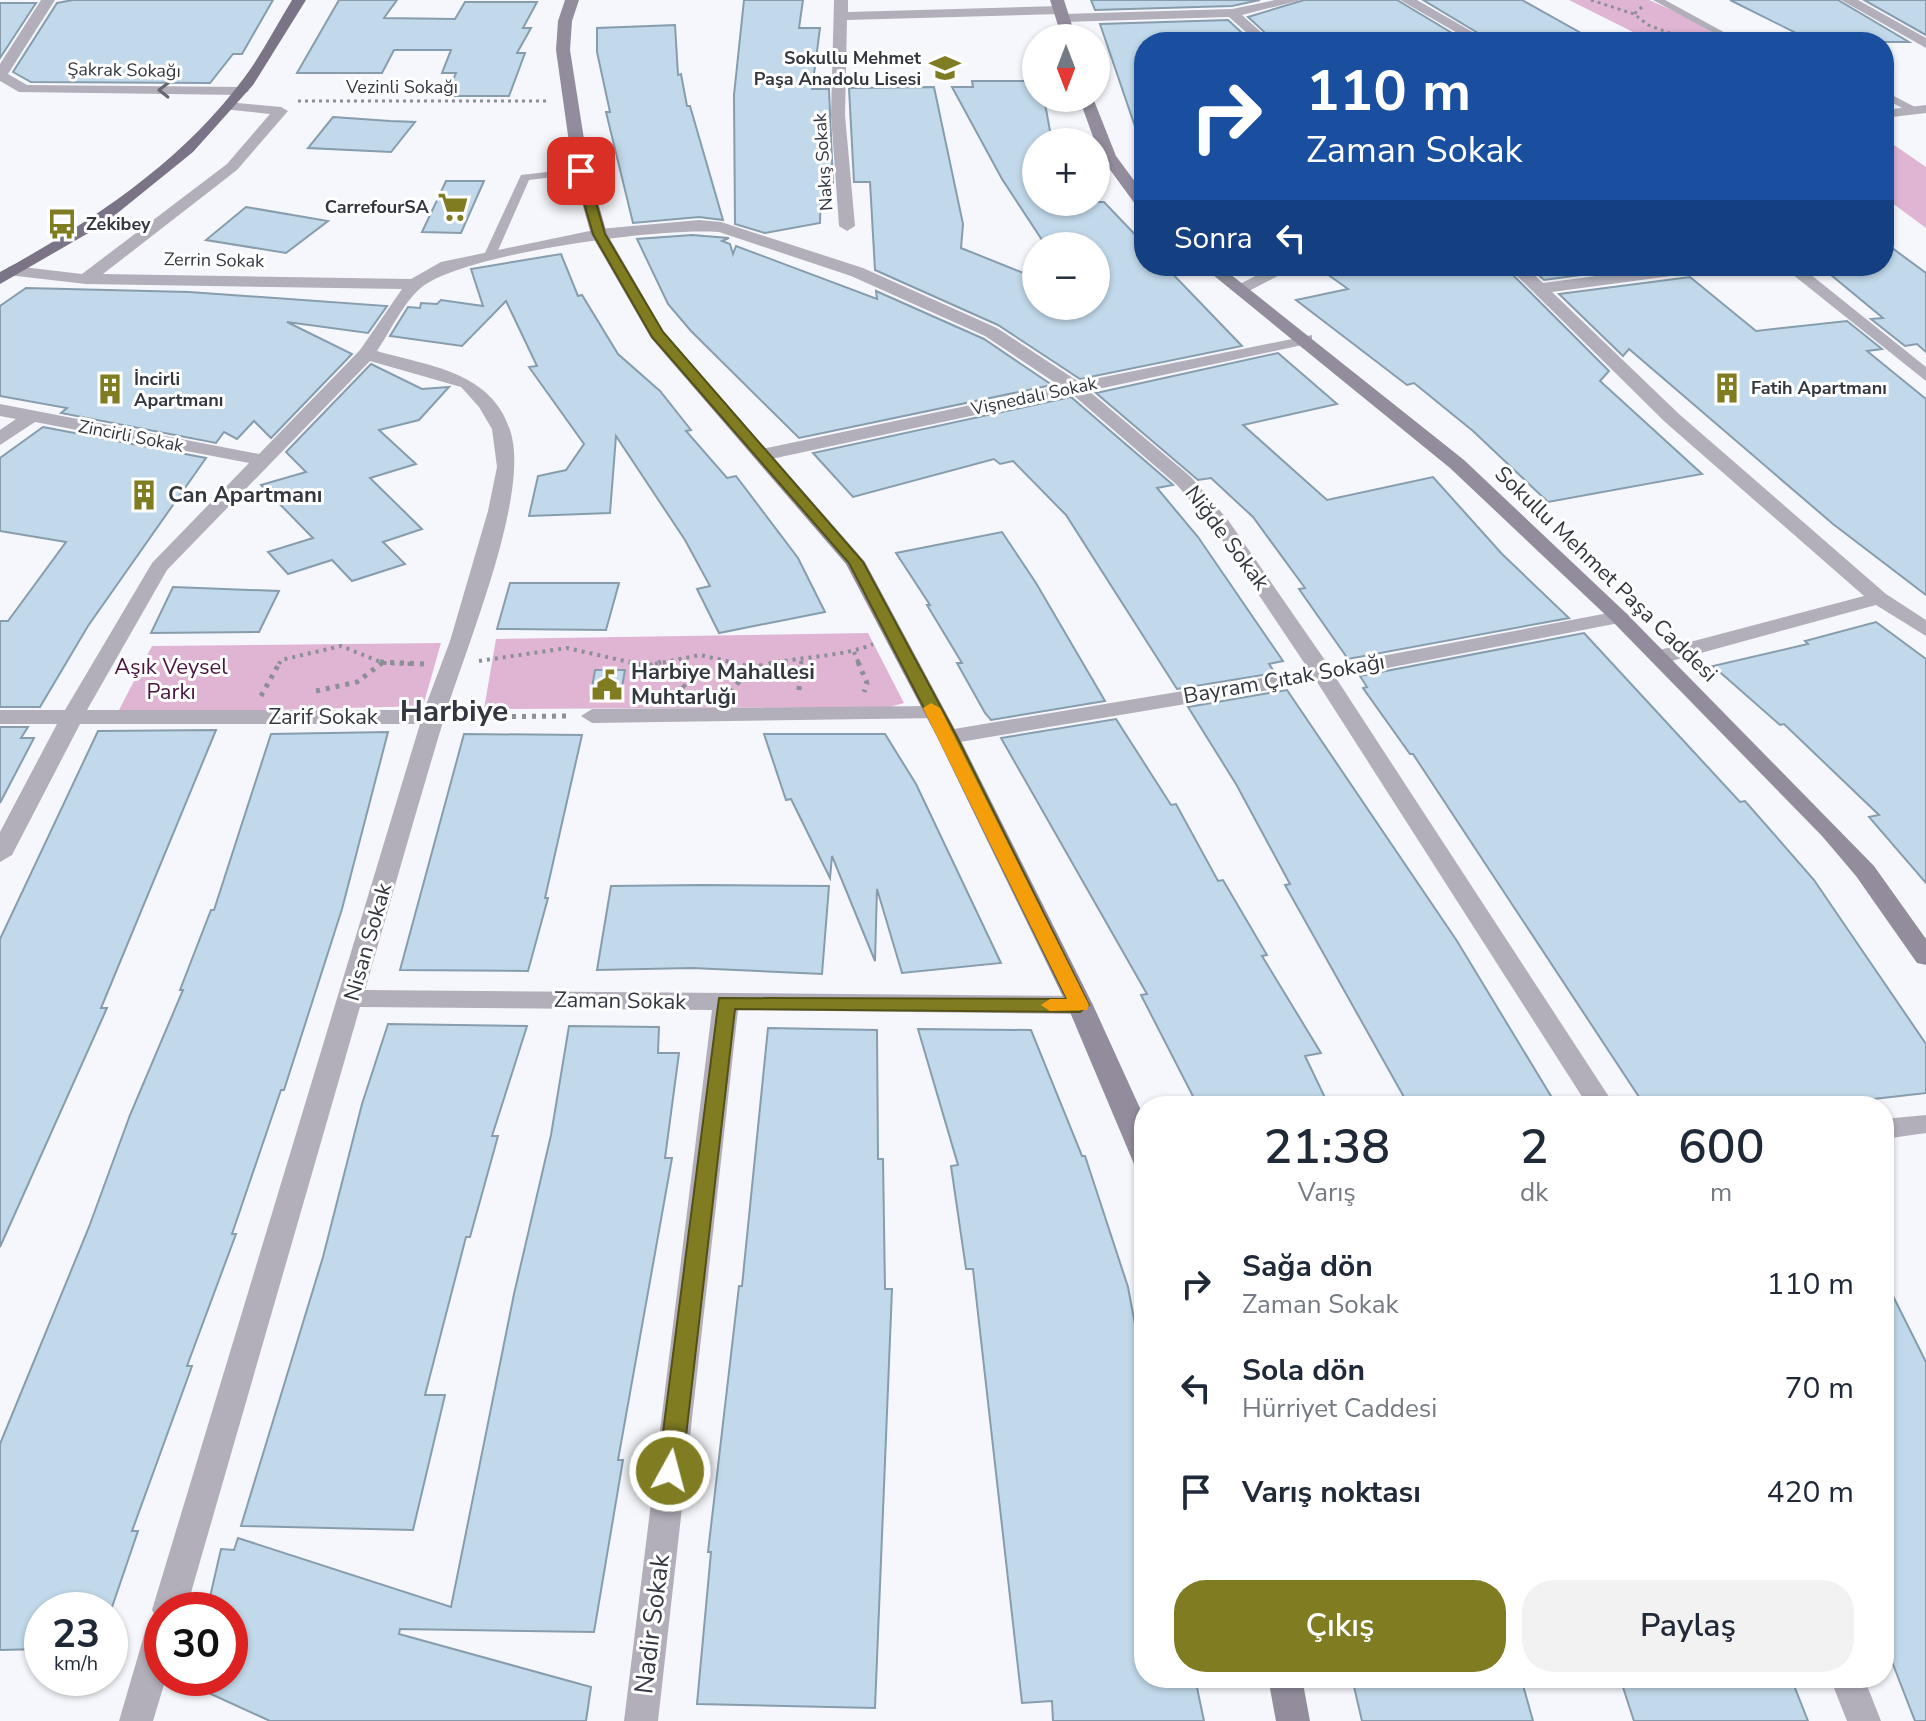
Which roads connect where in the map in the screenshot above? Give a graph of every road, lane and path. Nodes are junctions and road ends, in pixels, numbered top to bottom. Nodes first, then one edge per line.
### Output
1 (48, 0) edge
2 (299, 0) edge
3 (572, 0) edge
4 (1294, 0) edge
5 (1407, 0) edge
6 (1591, 0) edge
7 (1658, 0) edge
8 (1848, 0) edge
9 (1642, 7) dead end
10 (840, 8) edge
11 (1060, 9) edge
12 (1232, 13) junction
13 (1634, 14) junction
14 (1254, 32) edge
15 (1465, 32) edge
16 (1664, 32) edge
17 (1718, 32) edge
18 (1926, 44) edge
19 (242, 91) junction
20 (1894, 99) edge
21 (295, 101) dead end
22 (571, 101) junction
23 (228, 106) junction
24 (1919, 110) edge
25 (1091, 112) edge
26 (1894, 113) edge
27 (581, 171) junction
28 (1134, 191) edge
29 (847, 226) dead end
30 (599, 234) junction
31 (490, 255) junction
32 (7, 275) edge
33 (1223, 276) edge
34 (1267, 276) edge
35 (1525, 276) edge
36 (1635, 276) edge
37 (1802, 276) edge
38 (86, 279) junction
39 (414, 284) junction
40 (1239, 289) junction
41 (1539, 289) junction
42 (1306, 339) junction
43 (366, 354) junction
44 (1926, 376) edge
45 (1074, 387) junction
46 (0, 410) edge
47 (30, 417) junction
48 (0, 439) edge
49 (762, 455) junction
50 (262, 460) junction
51 (1879, 598) junction
52 (1619, 617) junction
53 (1926, 630) edge
54 (898, 641) junction
55 (802, 656) junction
56 (1660, 657) junction
57 (383, 663) junction
58 (452, 665) junction
59 (649, 666) junction
60 (751, 668) junction
61 (1323, 674) junction
62 (264, 690) junction
63 (279, 691) dead end
64 (309, 693) dead end
65 (694, 696) dead end
66 (720, 700) dead end
67 (789, 700) dead end
68 (934, 713) junction
69 (592, 716) joint
70 (0, 717) edge
71 (72, 717) junction
72 (249, 717) junction
73 (433, 717) junction
74 (948, 737) junction
75 (0, 855) edge
76 (1926, 957) edge
77 (351, 998) junction
78 (726, 1002) junction
79 (1080, 1005) junction
80 (1596, 1096) edge
81 (1926, 1124) edge
82 (1134, 1125) edge
83 (1894, 1128) edge
84 (174, 1592) edge
85 (1287, 1688) edge
86 (1851, 1688) edge
87 (144, 1694) edge
88 (136, 1721) edge
89 (641, 1721) edge
90 (1293, 1721) edge
91 (1864, 1721) edge

19 -> 1 street, Şakrak Sokağı
2 - 19 main road
3 - 22 street
4 - 12 street
5 - 15 street
6 - 13 path
7 - 17 lane
8 - 18 street
9 - 13 path
10 - 11 street
10 - 29 street, Nakış Sokak
11 - 12 street
12 - 14 street
13 - 16 path
19 - 23 main road
20 - 24 lane
21 - 22 path, Vezinli Sokağı
22 - 27 street
23 - 32 main road
23 - 38 street
24 - 26 street
25 - 28 street
27 - 30 street
27 - 31 lane
30 - 31 street, Niğde Sokak
30 - 45 street, Niğde Sokak
30 - 49 street
31 - 39 street, Niğde Sokak
32 - 38 street, Zerrin Sokak
33 - 40 street, Sokullu Mehmet Paşa Caddesi
34 - 40 street
35 - 41 street
36 - 41 street
37 - 44 street
38 - 39 street, Zerrin Sokak
39 - 43 street
40 - 42 street, Sokullu Mehmet Paşa Caddesi
41 - 51 street
42 - 45 street, Vişnedalı Sokak
42 - 52 street, Sokullu Mehmet Paşa Caddesi
43 - 50 street
43 - 58 street, Nisan Sokak
45 - 49 street, Vişnedalı Sokak
45 - 61 street, Niğde Sokak
46 - 47 street, Zincirli Sokak
47 - 48 street
47 - 50 street, Zincirli Sokak
49 - 54 street
50 - 71 street
51 - 53 street
51 - 56 street
52 - 56 street, Sokullu Mehmet Paşa Caddesi
52 - 61 street, Bayram Çıtak Sokağı
54 - 55 path
54 - 68 street
55 - 60 path
55 - 67 path
56 - 76 street, Sokullu Mehmet Paşa Caddesi
57 - 58 path
57 - 62 path
57 - 64 path
58 - 59 path
58 - 73 street, Nisan Sokak
59 - 60 path
59 - 65 path
60 - 66 path
61 - 74 street, Bayram Çıtak Sokağı
61 - 80 street, Niğde Sokak
62 - 63 path
62 - 72 path
68 - 69 street
68 - 74 street
69 - 73 path
70 - 71 street, Zarif Sokak
71 - 72 street, Zarif Sokak
71 - 75 street
72 - 73 street, Zarif Sokak
73 - 77 street, Nisan Sokak
74 - 79 street
77 - 78 street, Zaman Sokak
77 - 84 street, Nisan Sokak
78 - 79 street, Zaman Sokak
78 - 89 street, Nadir Sokak
79 - 82 street
81 - 83 street
85 - 90 street
86 - 91 street
87 - 88 street

